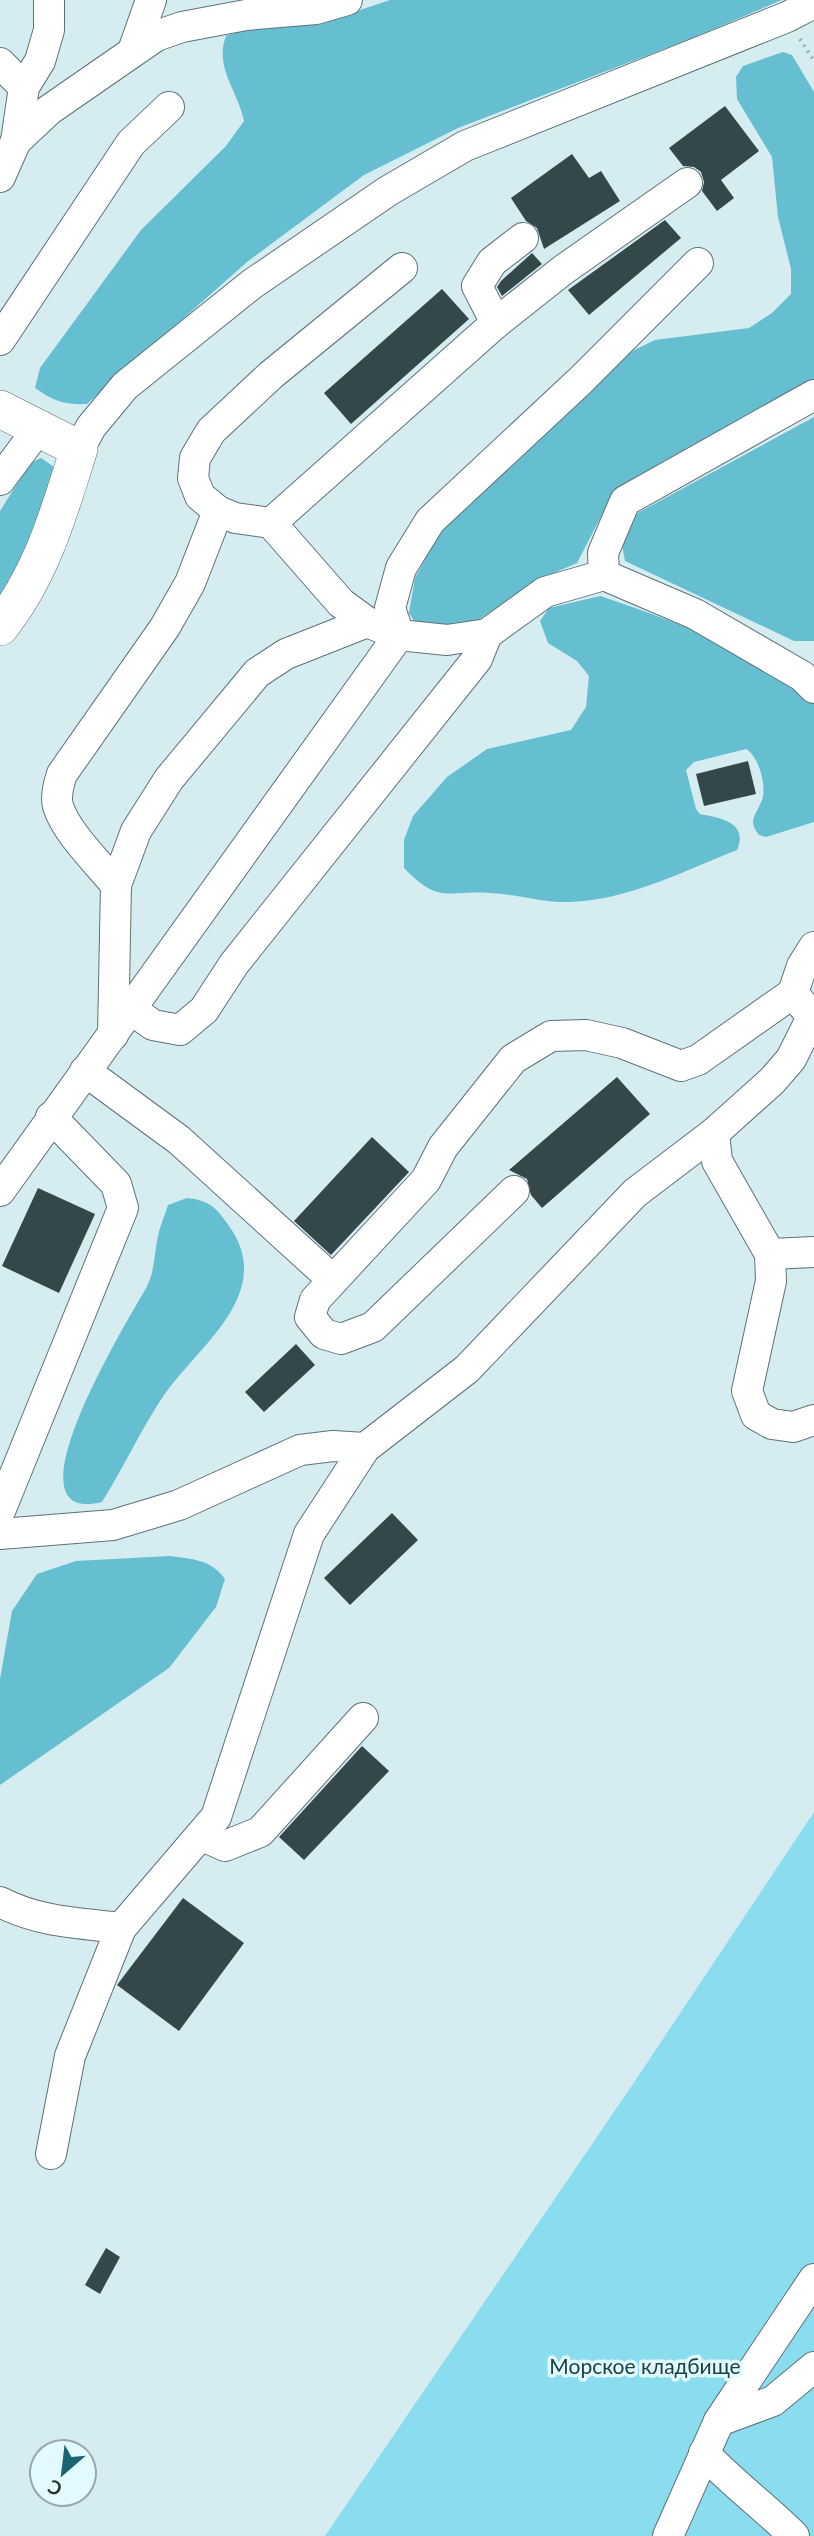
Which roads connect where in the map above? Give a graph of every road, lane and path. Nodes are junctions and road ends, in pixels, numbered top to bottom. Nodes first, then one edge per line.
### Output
1 (49, 0) edge
2 (151, 0) edge
3 (347, 0) edge
4 (814, 3) edge
5 (133, 51) junction
6 (0, 63) edge
7 (24, 87) junction
8 (169, 107) dead end
9 (16, 141) junction
10 (0, 177) edge
11 (687, 183) dead end
12 (523, 238) dead end
13 (698, 263) dead end
14 (402, 268) dead end
15 (496, 323) junction
16 (0, 340) edge
17 (814, 395) edge
18 (0, 409) edge
19 (38, 429) junction
20 (79, 449) junction
21 (0, 480) edge
22 (218, 511) junction
23 (271, 523) junction
24 (604, 575) junction
25 (367, 622) junction
26 (0, 627) edge
27 (487, 634) junction
28 (399, 635) junction
29 (814, 688) edge
30 (116, 885) junction
31 (814, 947) edge
32 (793, 993) junction
33 (132, 1010) junction
34 (813, 1017) edge
35 (113, 1035) junction
36 (86, 1071) junction
37 (51, 1117) junction
38 (714, 1133) junction
39 (0, 1191) edge
40 (514, 1191) dead end
41 (814, 1252) edge
42 (770, 1254) junction
43 (333, 1280) junction
44 (814, 1420) edge
45 (365, 1448) junction
46 (0, 1511) edge
47 (0, 1534) edge
48 (363, 1718) dead end
49 (203, 1836) junction
50 (0, 1902) edge
51 (121, 1928) junction
52 (51, 2154) dead end
53 (814, 2279) edge
54 (814, 2367) edge
55 (719, 2421) junction
56 (704, 2453) junction
57 (668, 2536) edge
58 (794, 2536) edge

1 - 7 street
2 - 5 street
3 - 5 street
4 - 20 street
5 - 9 street
6 - 7 street
7 - 9 street
8 - 16 street
9 - 10 street
11 - 15 street
12 - 15 street
13 - 28 street
14 - 22 street
15 - 23 street
17 - 24 street
18 - 19 main road
19 - 20 main road
19 - 21 street
20 - 26 main road
22 - 23 street
22 - 30 street
23 - 25 street
24 - 27 street
24 - 29 street
25 - 28 street
25 - 30 street
27 - 28 street
27 - 33 street
28 - 33 street
30 - 35 street
31 - 32 street
32 - 34 street
32 - 43 street
33 - 35 street
34 - 38 street
35 - 36 street
36 - 37 street
36 - 43 street
37 - 39 street
37 - 46 street
38 - 42 street
38 - 45 street
40 - 43 street
41 - 42 street
42 - 44 street
45 - 47 street
45 - 49 street
48 - 49 street
49 - 51 street
50 - 51 street
51 - 52 street
53 - 55 street
54 - 55 street
55 - 56 street
56 - 57 street
56 - 58 street

